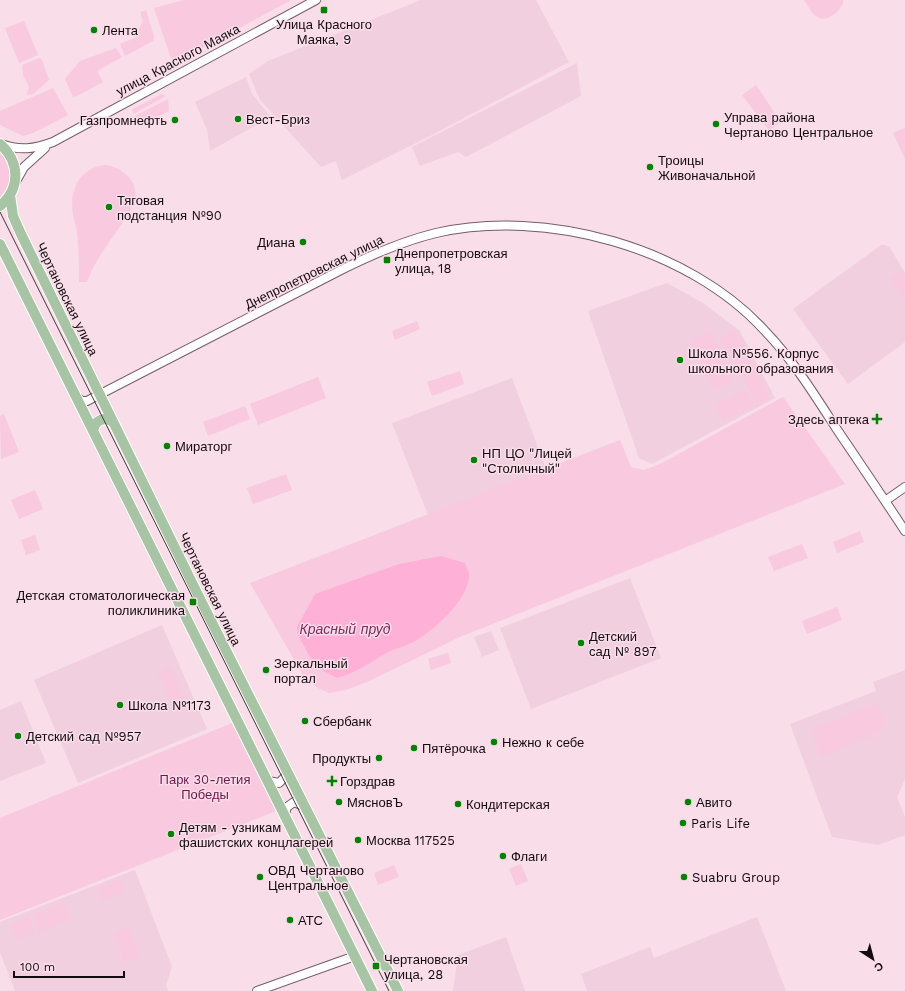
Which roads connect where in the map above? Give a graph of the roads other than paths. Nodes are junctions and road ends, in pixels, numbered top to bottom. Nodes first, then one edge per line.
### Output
1 (316, 0) edge
2 (53, 142) junction
3 (0, 144) edge
4 (15, 183) junction
5 (10, 195) junction
6 (0, 206) edge
7 (0, 244) edge
8 (100, 394) junction
9 (75, 396) junction
10 (113, 422) junction
11 (93, 431) junction
12 (905, 487) edge
13 (885, 501) junction
14 (905, 531) edge
15 (288, 774) junction
16 (268, 781) junction
17 (304, 806) junction
18 (285, 814) junction
19 (355, 956) junction
20 (257, 991) edge
21 (372, 991) edge
22 (398, 991) edge

1 - 2 street, улица Красного Маяка
2 - 3 street, улица Красного Маяка
2 - 4 street, улица Красного Маяка
3 - 4 main road
4 - 5 main road
5 - 6 main road
5 - 8 main road, Чертановская улица
7 - 9 main road
8 - 9 street, Днепропетровская улица
8 - 10 main road, Чертановская улица
8 - 13 street, Днепропетровская улица
9 - 11 main road
10 - 11 main road
10 - 15 main road, Чертановская улица
11 - 16 main road
12 - 13 street
13 - 14 street, Днепропетровская улица
15 - 16 street
15 - 17 main road, Чертановская улица
16 - 18 main road
17 - 18 street
17 - 22 main road, Чертановская улица
18 - 19 main road
19 - 20 street
19 - 21 main road

